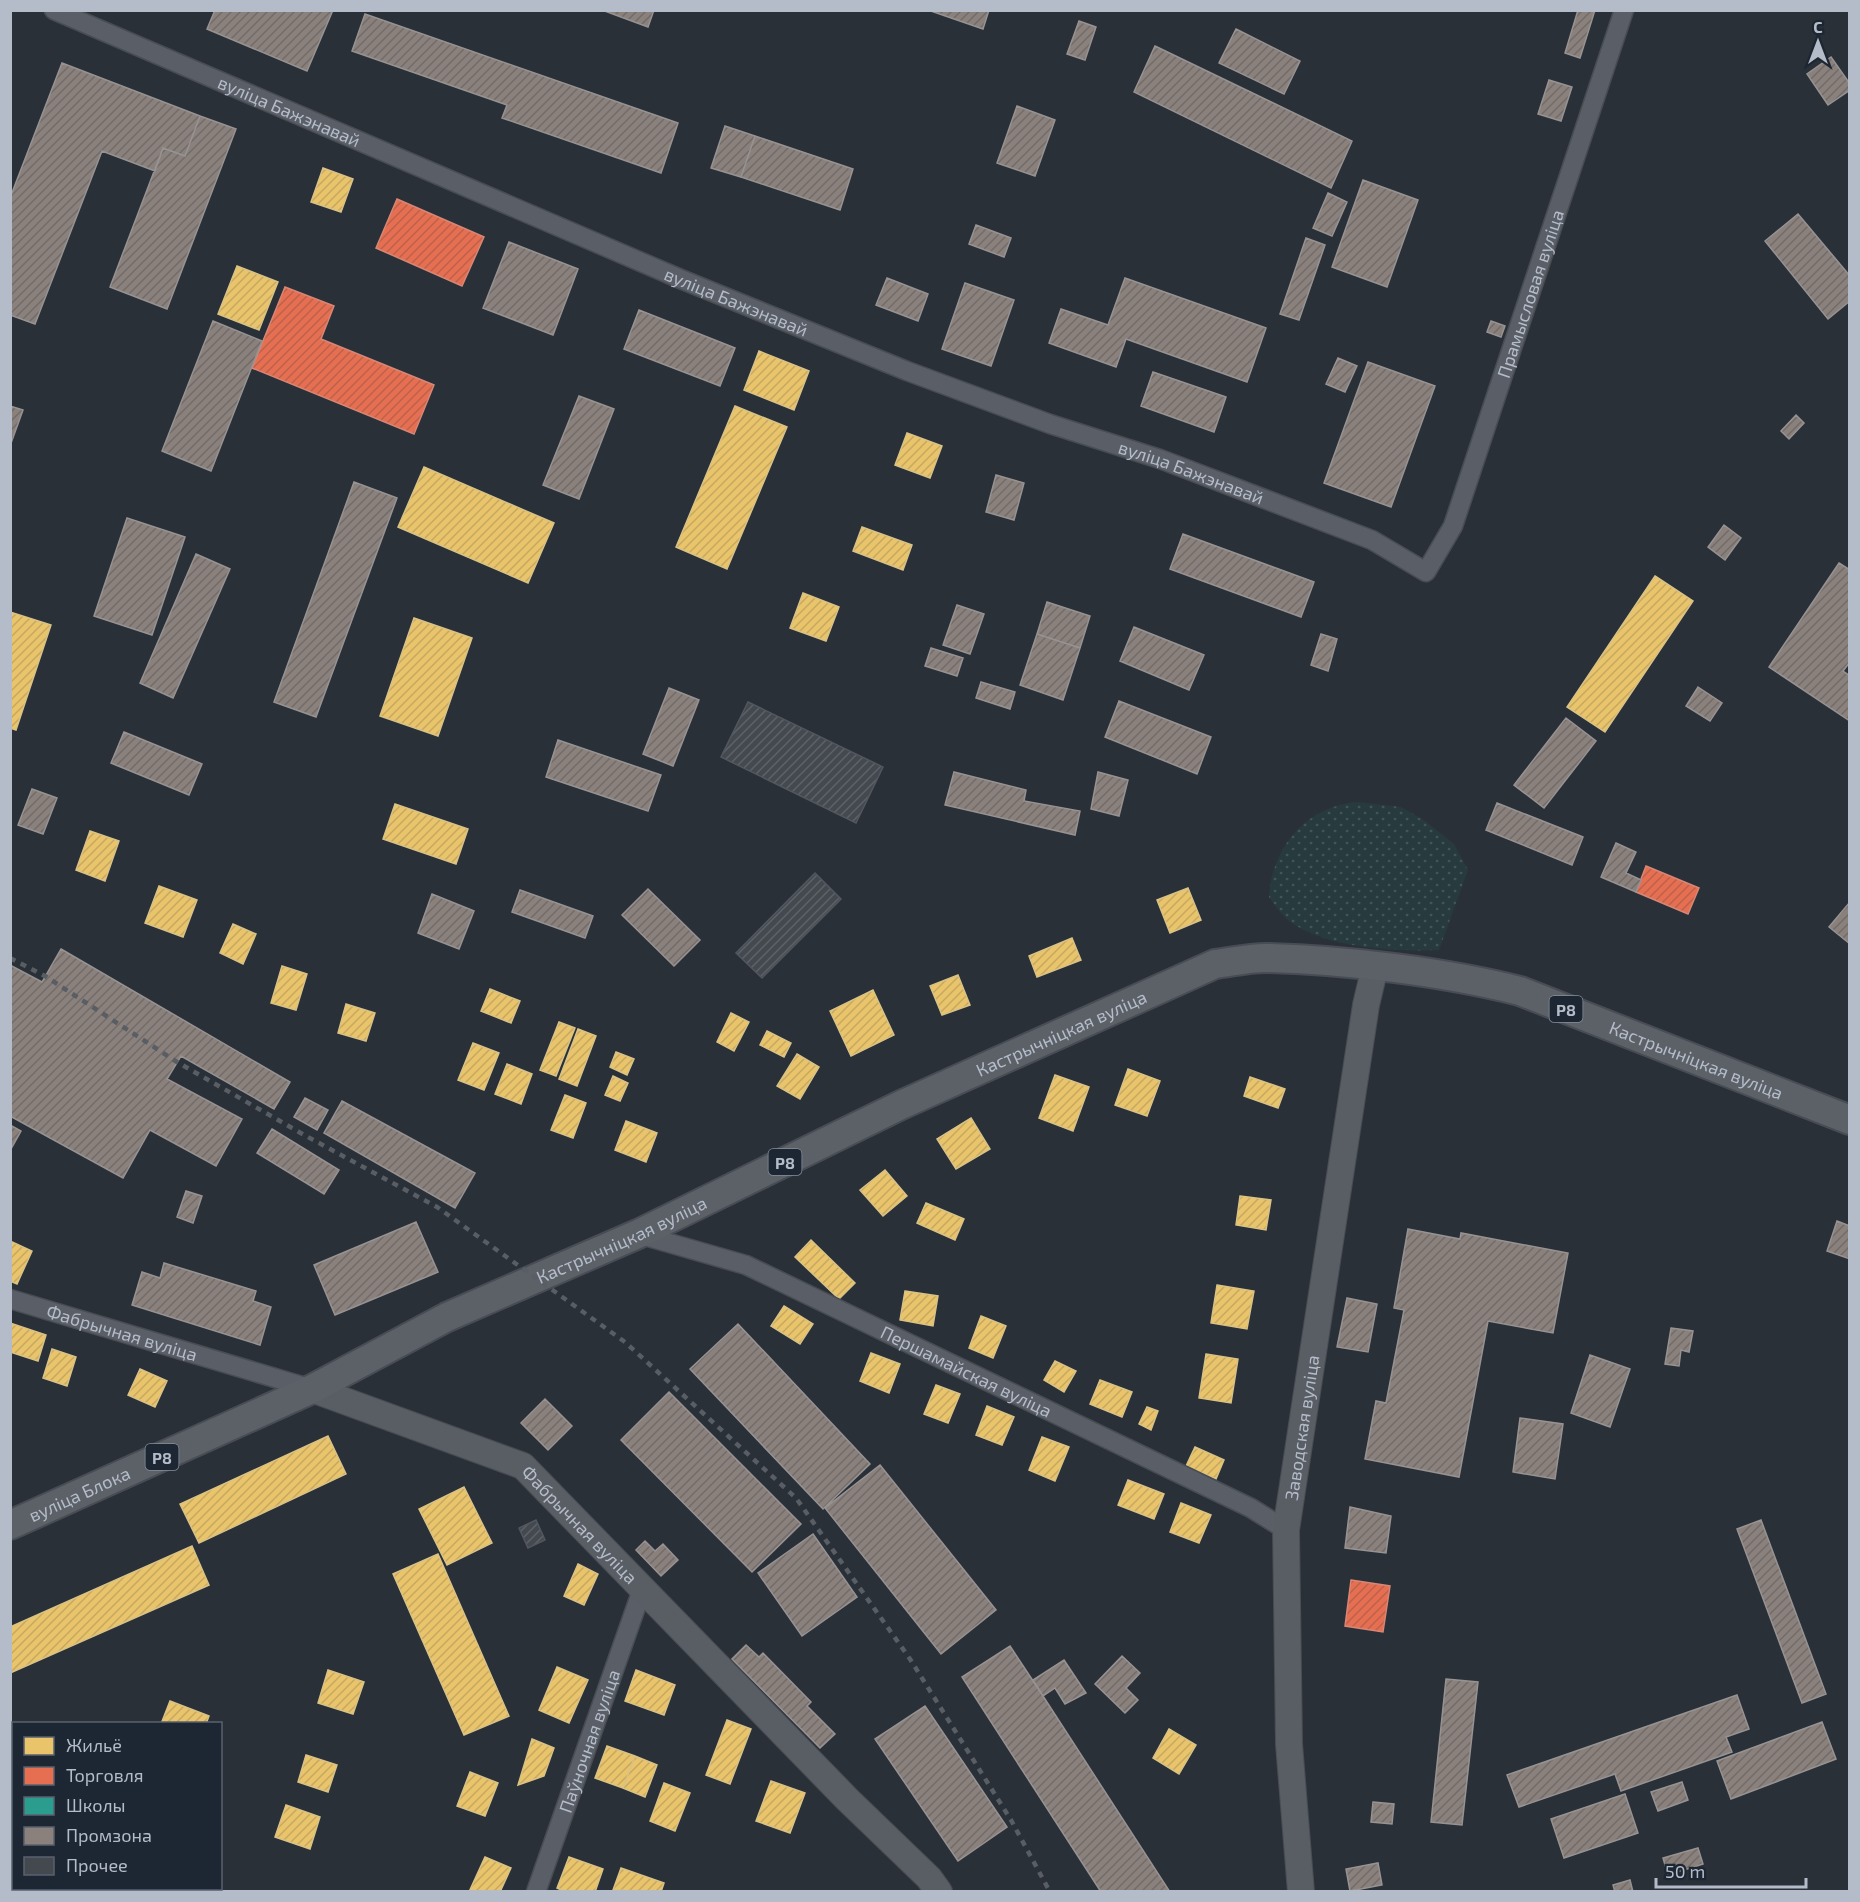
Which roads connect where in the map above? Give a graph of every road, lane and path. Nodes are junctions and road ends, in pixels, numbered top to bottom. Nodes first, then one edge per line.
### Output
1 (54, 10) edge
2 (1624, 10) edge
3 (1426, 572) joint
4 (1375, 967) junction
5 (1850, 1120) edge
6 (638, 1234) junction
7 (10, 1299) edge
8 (312, 1389) junction
9 (10, 1524) edge
10 (1286, 1530) junction
11 (642, 1590) junction
12 (536, 1892) edge
13 (939, 1892) edge
14 (1302, 1892) edge

1 - 3 street, вуліца Бажэнавай
2 - 3 street, Прамысловая вуліца
4 - 5 main road, Кастрычніцкая вуліца / Р8
4 - 6 main road, Кастрычніцкая вуліца / Р8
4 - 10 street, Заводская вуліца
6 - 8 main road, Кастрычніцкая вуліца / Р8
6 - 10 street, Першамайская вуліца
7 - 8 street, Фабрычная вуліца
8 - 9 main road, вуліца Блока / Р8
8 - 11 street, Фабрычная вуліца
10 - 14 street, Заводская вуліца
11 - 12 street, Паўночная вуліца
11 - 13 street, Фабрычная вуліца

